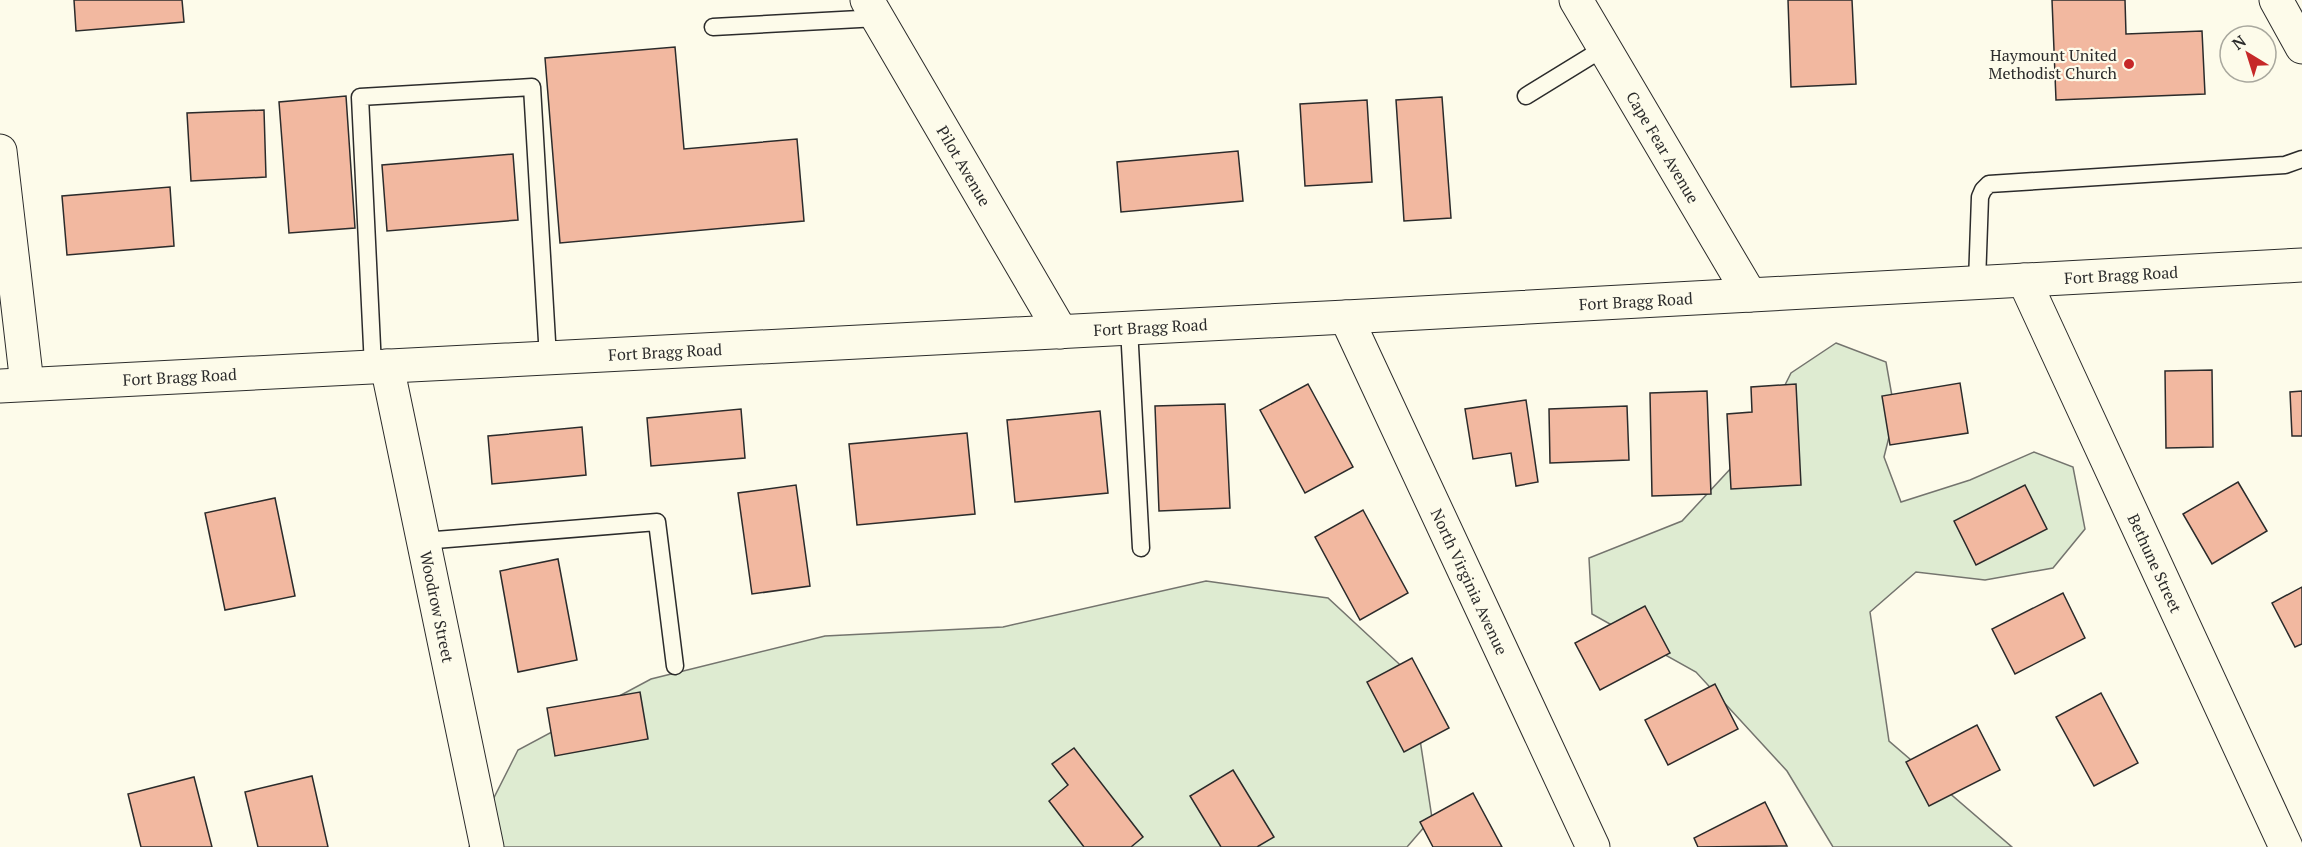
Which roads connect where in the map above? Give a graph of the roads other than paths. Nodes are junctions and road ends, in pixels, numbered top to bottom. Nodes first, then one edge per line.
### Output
1 (1576, 0) edge
2 (2276, 0) edge
3 (873, 9) edge
4 (713, 27) dead end
5 (2302, 47) edge
6 (1604, 48) junction
7 (1526, 96) dead end
8 (0, 151) edge
9 (2302, 159) edge
10 (2302, 265) edge
11 (2024, 280) junction
12 (1977, 282) junction
13 (1750, 295) junction
14 (1346, 317) junction
15 (1129, 328) junction
16 (1061, 332) junction
17 (548, 358) junction
18 (380, 366) junction
19 (14, 385) edge
20 (423, 541) junction
21 (1142, 548) dead end
22 (675, 666) dead end
23 (487, 847) edge
24 (1593, 847) edge
25 (2286, 847) edge

1 - 6 street, Cape Fear Avenue
2 - 5 street
3 - 4 lane
3 - 16 street, Pilot Avenue
6 - 7 lane
6 - 13 street, Cape Fear Avenue
8 - 19 street
9 - 12 lane
10 - 11 street, Fort Bragg Road
11 - 12 street, Fort Bragg Road
11 - 25 street, Bethune Street
12 - 13 street, Fort Bragg Road
13 - 14 street, Fort Bragg Road
14 - 15 street, Fort Bragg Road
14 - 24 street, North Virginia Avenue
15 - 16 street, Fort Bragg Road
15 - 21 lane
16 - 17 street, Fort Bragg Road
17 - 18 street, Fort Bragg Road
17 - 18 lane
18 - 19 street, Fort Bragg Road
18 - 20 street, Woodrow Street
20 - 22 lane
20 - 23 street, Woodrow Street

